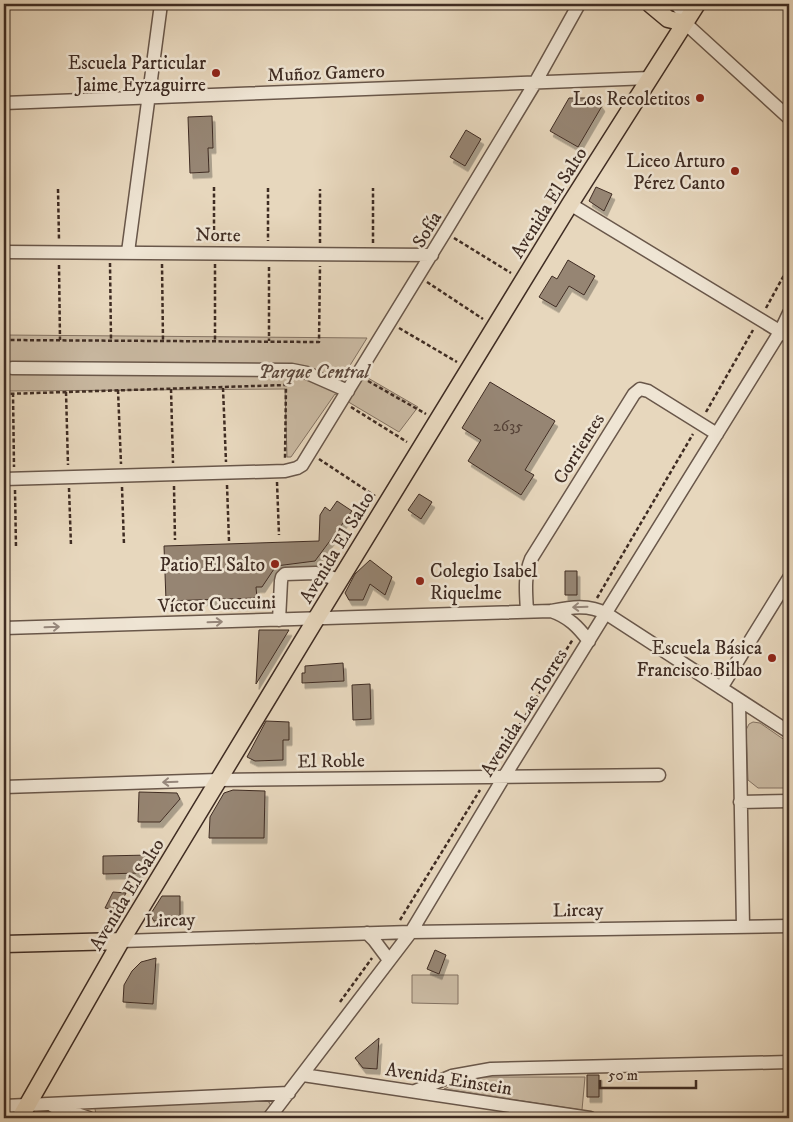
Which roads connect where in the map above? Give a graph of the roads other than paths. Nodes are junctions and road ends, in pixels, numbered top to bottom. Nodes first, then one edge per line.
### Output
1 (161, 4) edge
2 (579, 4) edge
3 (650, 4) edge
4 (676, 4) edge
5 (697, 4) edge
6 (685, 23) junction
7 (650, 78) junction
8 (535, 83) junction
9 (148, 98) junction
10 (4, 103) edge
11 (789, 118) edge
12 (570, 204) junction
13 (4, 252) edge
14 (128, 252) junction
15 (432, 255) junction
16 (789, 313) edge
17 (784, 334) edge
18 (12, 368) dead end
19 (345, 396) junction
20 (717, 434) junction
21 (4, 479) edge
22 (789, 578) edge
23 (340, 580) junction
24 (551, 611) junction
25 (526, 612) junction
26 (607, 614) junction
27 (316, 619) junction
28 (279, 620) junction
29 (4, 628) edge
30 (589, 641) junction
31 (721, 688) junction
32 (739, 700) junction
33 (789, 732) edge
34 (659, 775) dead end
35 (504, 777) junction
36 (218, 780) junction
37 (4, 787) edge
38 (789, 801) edge
39 (740, 802) junction
40 (789, 926) edge
41 (742, 927) junction
42 (411, 932) junction
43 (367, 933) junction
44 (121, 941) junction
45 (4, 944) edge
46 (389, 960) junction
47 (789, 1062) edge
48 (303, 1075) junction
49 (415, 1091) junction
50 (289, 1093) junction
51 (46, 1104) junction
52 (4, 1106) edge
53 (24, 1112) edge
54 (89, 1118) edge
55 (269, 1118) edge
56 (590, 1118) edge

1 - 9 street
2 - 8 street, Sofía
3 - 6 main road
4 - 6 street
5 - 6 main road, Avenida El Salto
6 - 7 main road, Avenida El Salto
6 - 11 street
7 - 8 street, Muñoz Gamero
7 - 12 main road, Avenida El Salto
8 - 9 street, Muñoz Gamero
8 - 15 street, Sofía
9 - 10 street, Muñoz Gamero
9 - 14 street
12 - 17 street
12 - 23 main road, Avenida El Salto
13 - 14 street, Norte
14 - 15 street, Norte
15 - 19 street, Sofía
16 - 17 street, Avenida Las Torres
17 - 20 street, Avenida Las Torres
18 - 19 street
19 - 21 street, Sofía
20 - 25 street, Corrientes
20 - 26 street, Avenida Las Torres
22 - 31 street
23 - 27 main road, Avenida El Salto
23 - 28 street
24 - 25 street, Víctor Cuccuini
26 -> 24 street, Víctor Cuccuini
24 - 30 street
25 - 27 street, Víctor Cuccuini
26 - 30 street, Avenida Las Torres
26 - 31 street, Víctor Cuccuini
27 - 28 street, Víctor Cuccuini
27 - 36 main road, Avenida El Salto
29 -> 28 street, Víctor Cuccuini
30 - 35 street, Avenida Las Torres
31 - 32 street, Víctor Cuccuini
32 - 33 street, Víctor Cuccuini
32 - 39 street
34 - 35 street, El Roble
35 - 36 street, El Roble
35 - 42 street, Avenida Las Torres
36 -> 37 street, El Roble
36 - 44 main road, Avenida El Salto
38 - 39 street
39 - 41 street
40 - 41 street, Lircay
41 - 42 street, Lircay
42 - 43 street, Lircay
42 - 46 street, Avenida Las Torres
43 - 44 street, Lircay
43 - 46 street
44 - 45 main road, Lircay
44 - 53 main road, Avenida El Salto
46 - 48 street, Avenida Las Torres
47 - 49 street
48 - 49 street, Avenida Einstein
48 - 50 street, Avenida Las Torres
49 - 56 street, Avenida Einstein
50 - 51 street
50 - 55 street, Avenida Las Torres
51 - 53 street
51 - 54 street
52 - 53 street

